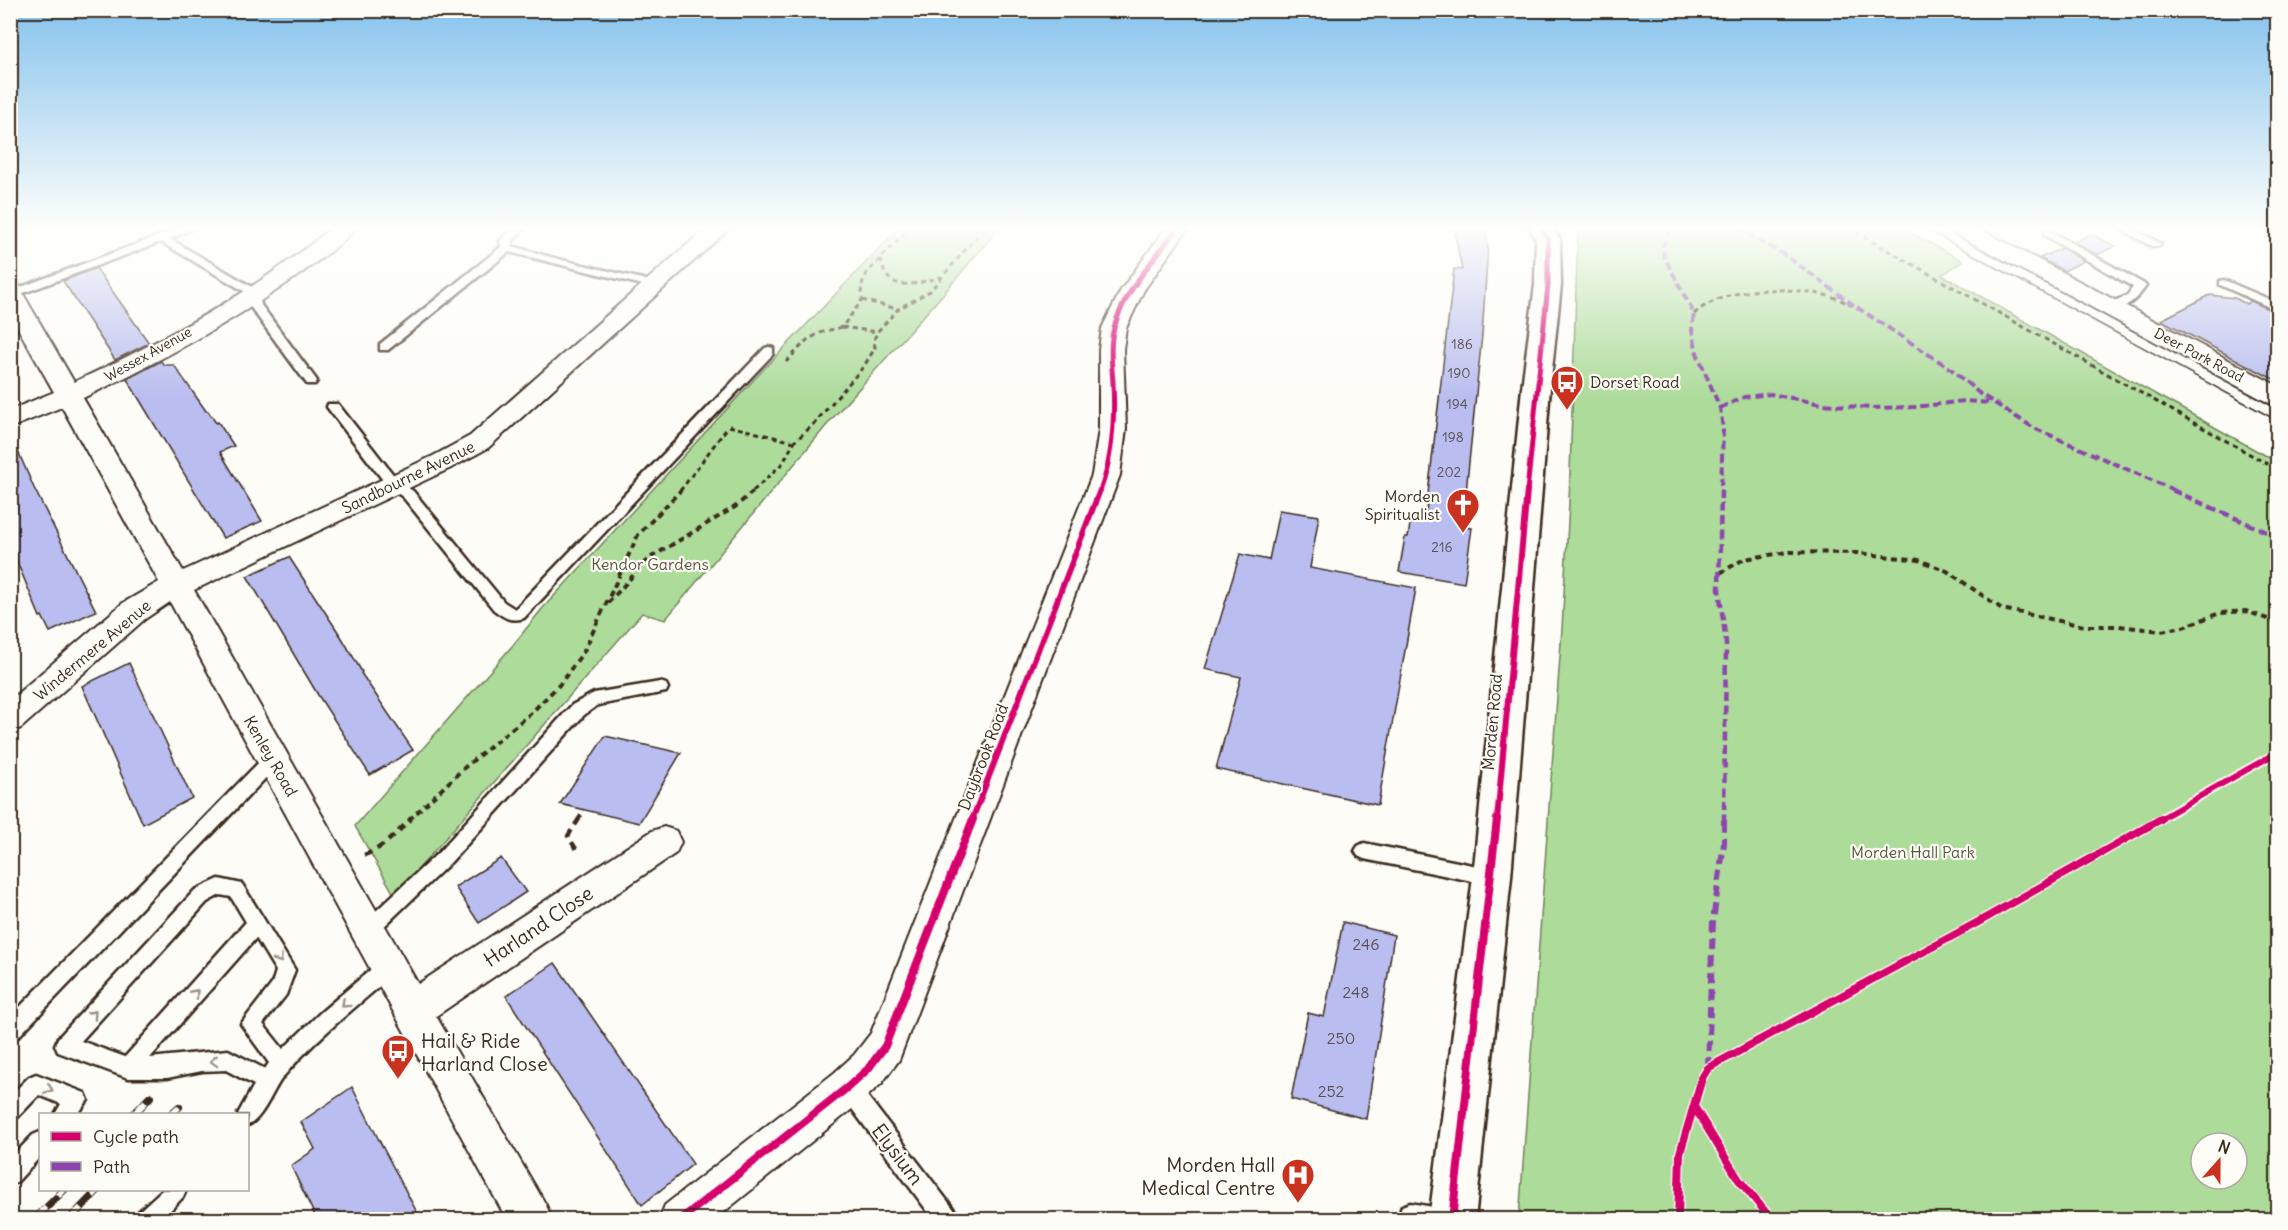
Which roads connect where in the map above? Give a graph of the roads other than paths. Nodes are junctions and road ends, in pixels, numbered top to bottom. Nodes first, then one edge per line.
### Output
1 (35, 285) edge
2 (242, 285) edge
3 (266, 285) edge
4 (460, 285) edge
5 (655, 285) edge
6 (1138, 285) edge
7 (1548, 285) edge
8 (2072, 285) edge
9 (2139, 285) edge
10 (2229, 285) edge
11 (255, 293) junction
12 (11, 294) edge
13 (2110, 307) junction
14 (2277, 308) edge
15 (384, 346) dead end
16 (769, 351) dead end
17 (311, 381) dead end
18 (68, 397) junction
19 (2277, 397) edge
20 (333, 407) dead end
21 (10, 420) edge
22 (394, 485) junction
23 (176, 587) junction
24 (660, 688) dead end
25 (10, 719) edge
26 (274, 758) junction
27 (663, 842) dead end
28 (1364, 850) dead end
29 (1492, 877) junction
30 (256, 924) junction
31 (368, 930) junction
32 (389, 966) junction
33 (412, 1010) junction
34 (10, 1031) edge
35 (282, 1065) junction
36 (128, 1068) junction
37 (267, 1081) junction
38 (848, 1087) junction
39 (10, 1111) edge
40 (66, 1113) edge
41 (249, 1114) edge
42 (39, 1143) edge
43 (10, 1175) edge
44 (175, 1191) edge
45 (146, 1220) edge
46 (531, 1220) edge
47 (680, 1220) edge
48 (948, 1220) edge
49 (1408, 1220) edge
50 (1451, 1220) edge

1 - 12 lane
2 - 11 lane
3 - 11 street, Wessex Avenue
4 - 15 lane
5 - 22 street, Sandbourne Avenue
6 - 38 street, Daybrook Road
7 - 29 highway, Morden Road
8 - 13 street, Deer Park Road
9 - 13 lane
10 - 14 lane
11 - 17 lane
11 - 18 street, Wessex Avenue
12 - 18 street, Kenley Road
13 - 19 street, Deer Park Road
16 - 22 lane
18 - 21 street, Wessex Avenue
18 - 23 street, Kenley Road
20 - 22 lane
22 - 23 street, Sandbourne Avenue
23 - 25 street, Windermere Avenue
23 - 26 street, Kenley Road
24 - 31 lane
26 - 31 street, Kenley Road
26 - 34 lane
27 - 33 street, Harland Close
28 - 29 lane
29 - 50 highway, Morden Road
30 -> 35 lane
36 -> 30 lane
36 -> 30 lane
31 - 32 street, Kenley Road
32 - 33 street, Kenley Road
32 -> 35 lane
33 - 46 street, Kenley Road
35 - 37 lane
37 -> 36 lane
37 - 41 lane
38 - 47 street, Daybrook Road
38 - 48 lane, Elysium
39 -> 40 lane
42 - 43 lane
44 - 45 lane
49 - 50 lane

